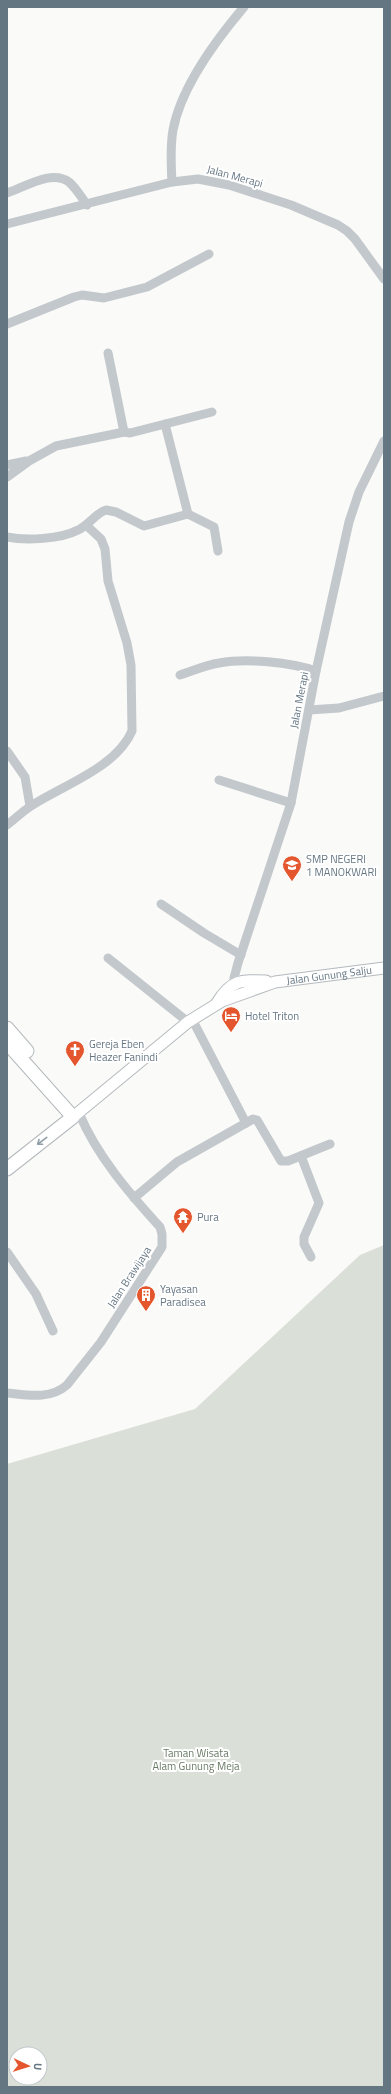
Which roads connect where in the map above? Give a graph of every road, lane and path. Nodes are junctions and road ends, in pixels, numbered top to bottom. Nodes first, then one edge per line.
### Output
1 (244, 7) edge
2 (172, 182) junction
3 (7, 193) edge
4 (87, 205) junction
5 (7, 224) edge
6 (209, 254) dead end
7 (384, 279) edge
8 (7, 324) edge
9 (108, 353) dead end
10 (212, 412) dead end
11 (165, 424) junction
12 (124, 432) junction
13 (384, 441) edge
14 (29, 461) junction
15 (7, 465) edge
16 (7, 477) edge
17 (188, 514) junction
18 (86, 525) junction
19 (7, 537) edge
20 (218, 551) dead end
21 (316, 671) junction
22 (180, 675) dead end
23 (384, 696) edge
24 (309, 710) junction
25 (7, 751) edge
26 (219, 780) dead end
27 (291, 803) junction
28 (30, 806) junction
29 (7, 825) edge
30 (161, 904) dead end
31 (108, 958) dead end
32 (239, 959) junction
33 (384, 968) edge
34 (238, 988) junction
35 (190, 1020) junction
36 (7, 1028) edge
37 (7, 1043) edge
38 (76, 1115) junction
39 (246, 1123) junction
40 (330, 1144) dead end
41 (300, 1156) junction
42 (7, 1169) edge
43 (134, 1198) junction
44 (7, 1252) edge
45 (311, 1257) dead end
46 (53, 1331) dead end
47 (7, 1393) edge

1 - 2 street
2 - 4 street, Jalan Merapi
2 - 7 street, Jalan Merapi
3 - 4 street
4 - 5 street, Jalan Merapi
6 - 8 street
9 - 12 street
10 - 11 street
11 - 12 street
11 - 17 street
12 - 14 street
13 - 21 street, Jalan Merapi
14 - 15 street
14 - 16 street
17 - 18 street
17 - 20 street
18 - 19 street
18 - 28 street
21 - 22 street
21 - 24 street, Jalan Merapi
23 - 24 street
24 - 27 street, Jalan Merapi
25 - 28 street
26 - 27 street
27 - 32 street, Jalan Merapi
28 - 29 street
30 - 32 street
31 - 35 street
32 - 34 street, Jalan Merapi
33 - 34 main road, Jalan Gunung Salju
34 - 35 main road
35 - 38 main road
35 - 39 street
36 - 38 highway
37 - 38 highway
38 -> 42 highway
38 - 43 street, Jalan Brawijaya
39 - 41 street
39 - 43 street
40 - 41 street
41 - 45 street
43 - 47 street, Jalan Brawijaya
44 - 46 street

